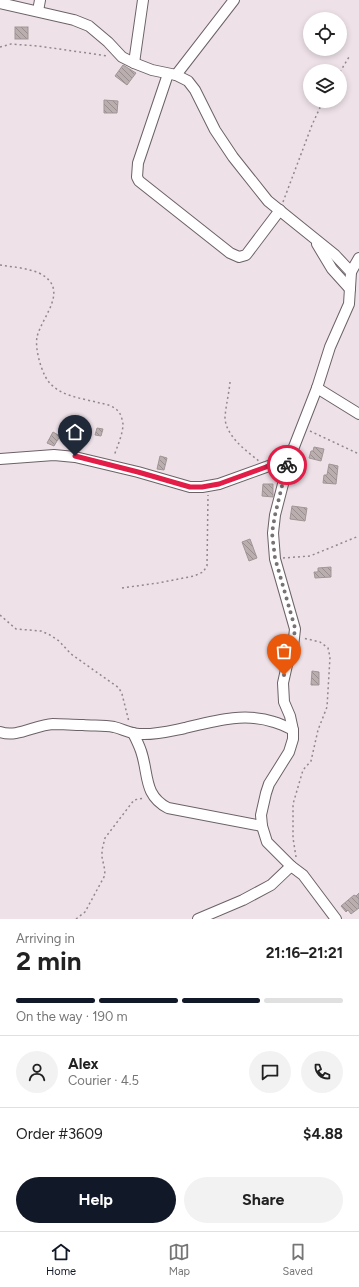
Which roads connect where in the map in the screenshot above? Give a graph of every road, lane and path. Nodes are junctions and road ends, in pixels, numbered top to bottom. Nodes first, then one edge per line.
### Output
1 (40, 0) edge
2 (143, 0) edge
3 (234, 0) edge
4 (0, 3) edge
5 (38, 11) junction
6 (0, 47) edge
7 (122, 57) junction
8 (349, 57) dead end
9 (134, 63) junction
10 (345, 64) edge
11 (172, 75) junction
12 (320, 108) edge
13 (280, 210) junction
14 (313, 238) junction
15 (359, 258) edge
16 (0, 265) edge
17 (351, 272) junction
18 (353, 292) edge
19 (230, 382) dead end
20 (317, 388) junction
21 (359, 414) edge
22 (301, 428) junction
23 (359, 454) edge
24 (290, 456) junction
25 (0, 458) edge
26 (111, 466) junction
27 (266, 467) junction
28 (210, 485) junction
29 (359, 536) edge
30 (275, 558) junction
31 (122, 588) dead end
32 (0, 615) edge
33 (295, 636) junction
34 (293, 730) junction
35 (0, 732) edge
36 (133, 733) junction
37 (155, 799) junction
38 (262, 826) junction
39 (293, 862) junction
40 (76, 919) edge
41 (198, 919) edge
42 (336, 919) edge

1 - 5 street
2 - 9 street
3 - 11 street
4 - 5 street
5 - 7 street
6 - 7 path
7 - 9 street
8 - 10 path
9 - 11 street
11 - 13 street
11 - 13 street
12 - 13 path
13 - 14 street
14 - 17 street
14 - 18 street
15 - 17 street
16 - 26 path
17 - 18 street
18 - 20 street
19 - 27 path
20 - 21 street
20 - 22 street
22 - 23 path
22 - 24 street
24 - 27 street
24 - 30 street
25 - 26 street
26 - 28 street
27 - 28 street
28 - 31 path
29 - 30 path
30 - 33 street
32 - 36 path
33 - 34 street
33 - 39 path
34 - 36 street
34 - 38 street
35 - 36 street
36 - 37 street
37 - 38 street
37 - 40 path
38 - 39 street
39 - 41 street
39 - 42 street

